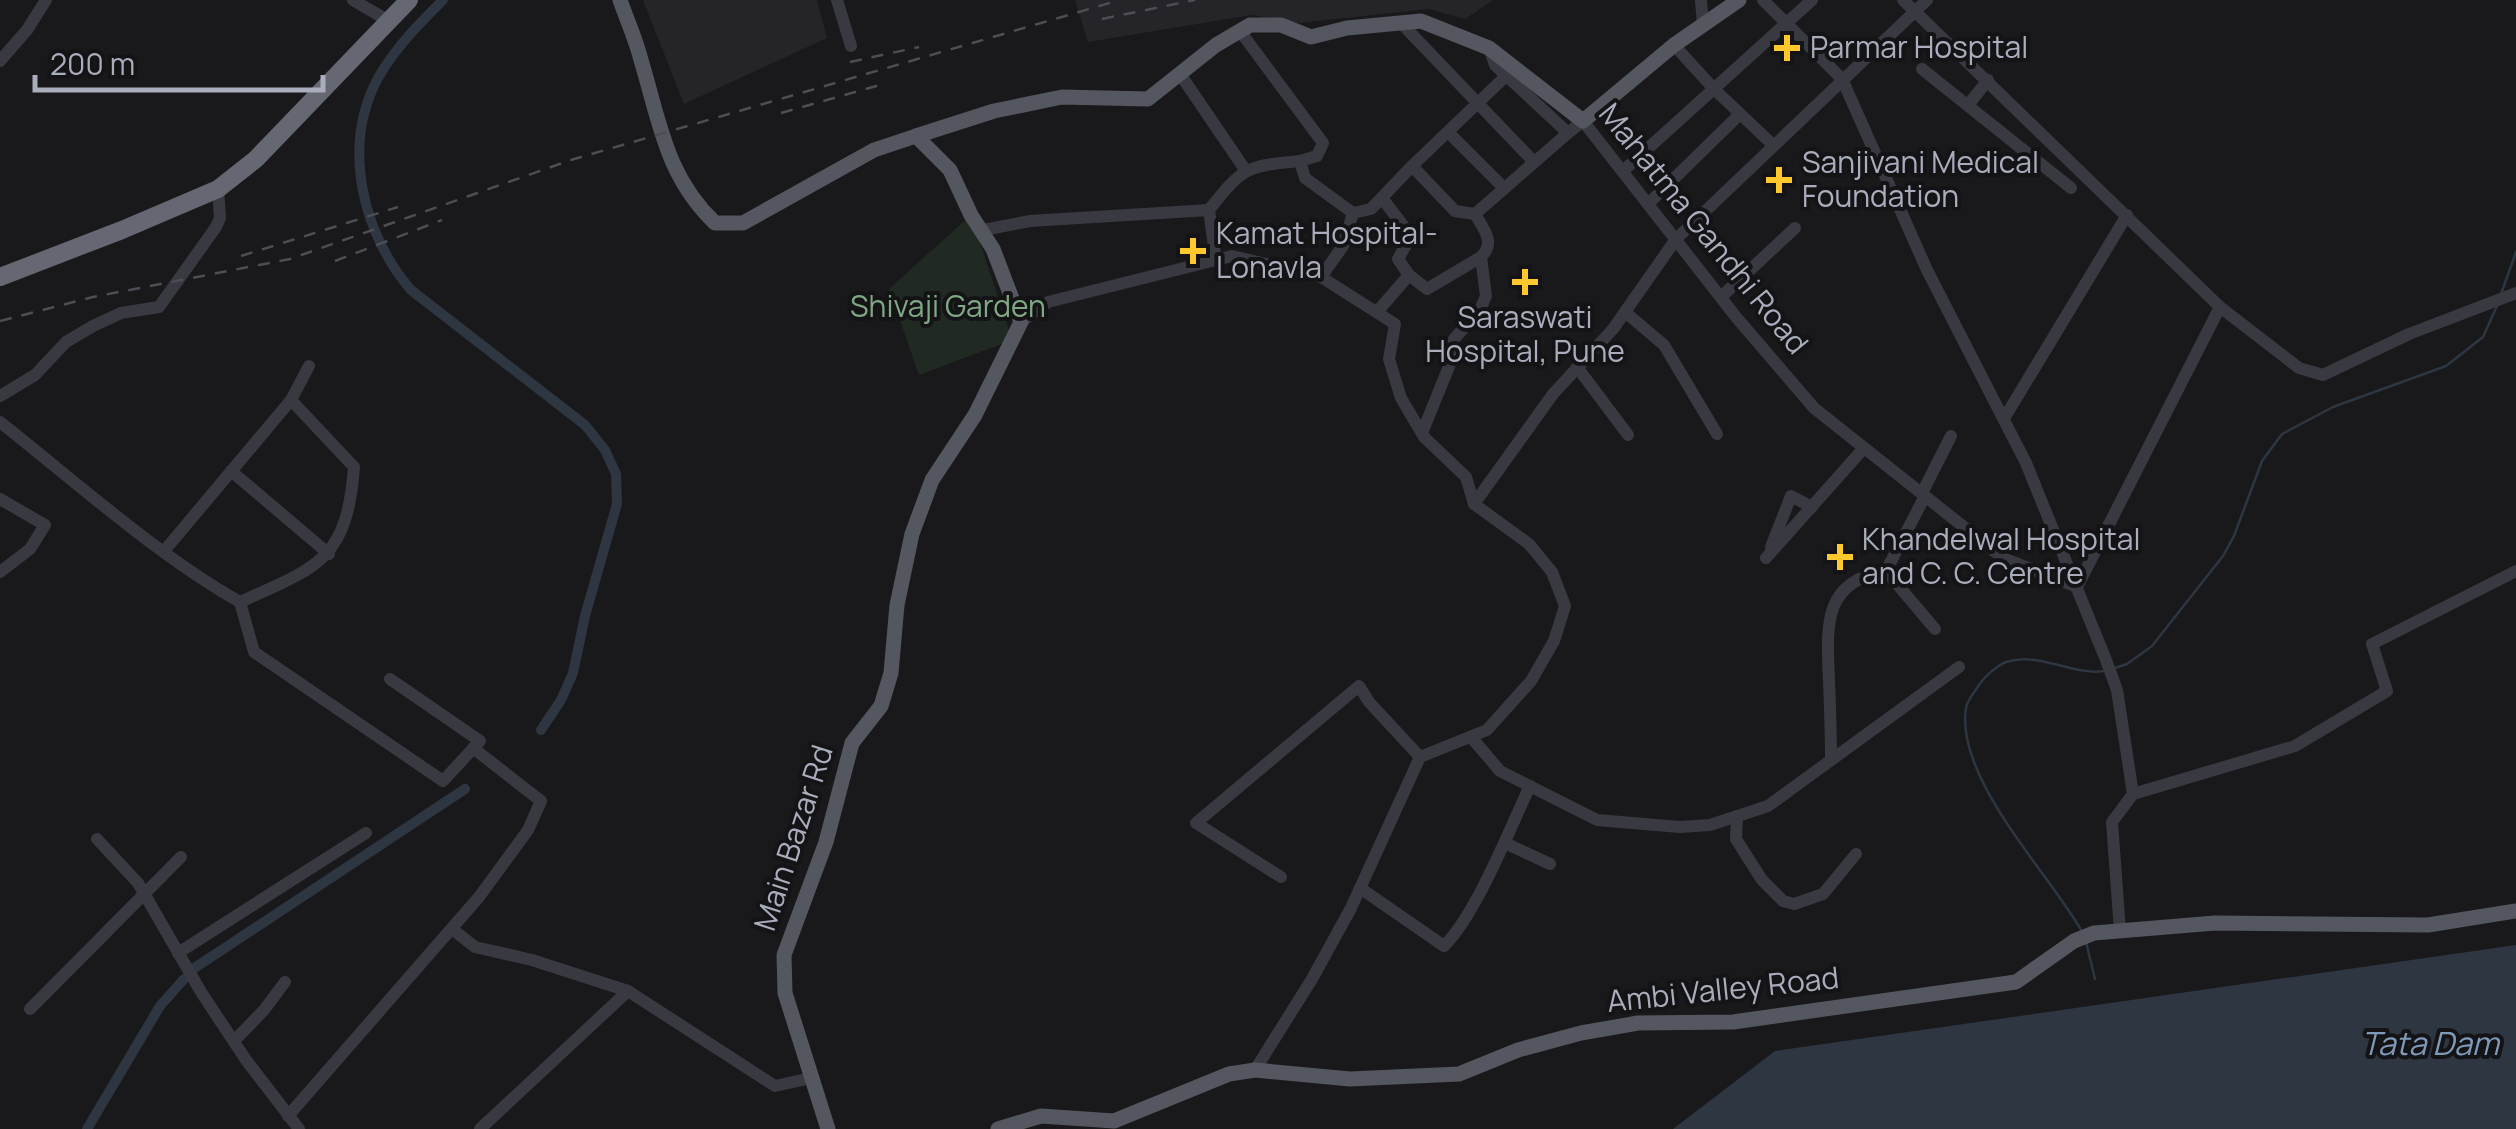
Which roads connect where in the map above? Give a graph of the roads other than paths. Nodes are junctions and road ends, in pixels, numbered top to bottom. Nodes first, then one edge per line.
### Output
1 (46, 0) edge
2 (353, 0) edge
3 (399, 0) edge
4 (409, 0) edge
5 (620, 0) edge
6 (836, 0) edge
7 (1702, 0) edge
8 (1739, 0) edge
9 (1764, 0) edge
10 (1812, 0) edge
11 (1904, 0) edge
12 (1922, 5) edge
13 (382, 17) junction
14 (1786, 22) junction
15 (1403, 24) junction
16 (1703, 25) junction
17 (1240, 31) junction
18 (1674, 44) junction
19 (851, 46) dead end
20 (1489, 48) junction
21 (0, 62) edge
22 (1922, 69) dead end
23 (1180, 74) junction
24 (1506, 75) junction
25 (1842, 79) junction
26 (1988, 80) junction
27 (1714, 89) junction
28 (1478, 105) junction
29 (1968, 106) junction
30 (1740, 114) junction
31 (1584, 120) junction
32 (1448, 132) junction
33 (1568, 133) junction
34 (916, 136) junction
35 (1773, 146) junction
36 (1300, 161) junction
37 (1534, 162) junction
38 (1412, 166) junction
39 (1246, 171) junction
40 (1622, 171) junction
41 (1504, 188) junction
42 (2071, 188) dead end
43 (218, 189) junction
44 (1382, 198) junction
45 (1648, 204) junction
46 (1209, 210) junction
47 (1353, 213) junction
48 (1475, 214) junction
49 (2126, 215) junction
50 (1795, 228) dead end
51 (983, 230) junction
52 (1676, 240) junction
53 (1481, 257) junction
54 (1216, 261) junction
55 (0, 264) edge
56 (1408, 275) junction
57 (0, 276) edge
58 (1321, 276) junction
59 (2516, 293) edge
60 (1720, 297) junction
61 (2220, 307) junction
62 (1378, 312) junction
63 (1625, 312) junction
64 (1021, 322) junction
65 (309, 366) dead end
66 (1578, 368) junction
67 (0, 396) edge
68 (290, 400) junction
69 (2005, 417) junction
70 (0, 422) edge
71 (1422, 433) junction
72 (1628, 434) dead end
73 (1717, 434) dead end
74 (1951, 436) dead end
75 (1864, 448) junction
76 (231, 471) junction
77 (1924, 495) junction
78 (0, 500) edge
79 (1474, 504) junction
80 (1812, 507) junction
81 (165, 550) junction
82 (329, 554) junction
83 (1886, 571) junction
84 (0, 572) edge
85 (2516, 572) edge
86 (2078, 587) junction
87 (240, 602) junction
88 (1935, 629) dead end
89 (1960, 667) dead end
90 (390, 678) dead end
91 (1470, 737) junction
92 (473, 748) junction
93 (1420, 757) junction
94 (1831, 760) junction
95 (1530, 786) junction
96 (2133, 794) junction
97 (1738, 816) junction
98 (366, 833) dead end
99 (98, 839) dead end
100 (1505, 843) junction
101 (1856, 854) dead end
102 (181, 857) dead end
103 (1550, 864) dead end
104 (1281, 876) dead end
105 (1360, 888) junction
106 (144, 894) junction
107 (2516, 912) edge
108 (452, 929) junction
109 (2120, 931) junction
110 (178, 953) junction
111 (285, 982) dead end
112 (628, 991) junction
113 (30, 1009) dead end
114 (234, 1041) junction
115 (1255, 1070) junction
116 (811, 1078) junction
117 (288, 1116) junction
118 (299, 1129) edge
119 (480, 1129) edge
120 (828, 1129) edge
121 (998, 1129) edge

1 - 21 street
2 - 13 street
3 - 13 highway
4 - 43 highway
5 - 34 main road
6 - 19 street
7 - 16 street
8 - 16 main road
9 - 14 street
10 - 14 street
11 - 12 street
12 - 25 street
12 - 26 street
13 - 55 highway
14 - 25 street
14 - 27 street
15 - 17 main road, Mahatma Gandhi Road
15 - 20 main road, Mahatma Gandhi Road
15 - 28 street
16 - 18 main road
17 - 23 main road
17 - 36 street
18 - 27 street
18 - 31 main road
20 - 24 street
20 - 31 main road, Mahatma Gandhi Road
22 - 29 street
23 - 34 main road
23 - 39 street
24 - 28 street
24 - 33 street
25 - 35 street
25 - 69 street
26 - 29 street
26 - 49 street
27 - 30 street
27 - 40 street
28 - 32 street
28 - 37 street
29 - 42 street
30 - 35 street
30 - 45 street
31 - 33 street
31 - 40 street, Mahatma Gandhi Road
32 - 38 street
32 - 41 street
33 - 37 street
34 - 51 main road
35 - 52 street
36 - 39 street
36 - 47 street
37 - 41 street
38 - 44 street
38 - 48 street
39 - 46 street
40 - 45 street, Mahatma Gandhi Road
41 - 48 street
43 - 57 highway
43 - 67 street
44 - 47 street
44 - 56 street
45 - 52 street, Mahatma Gandhi Road
46 - 51 street
46 - 54 street
47 - 58 street
48 - 53 street
49 - 61 street
49 - 69 street
50 - 60 street
51 - 64 main road
52 - 60 street, Mahatma Gandhi Road
52 - 63 street
53 - 56 street
53 - 71 street
54 - 58 street
54 - 64 street
56 - 62 street
58 - 62 street
59 - 61 street
60 - 75 street, Mahatma Gandhi Road
61 - 86 street
62 - 71 street
63 - 66 street
63 - 73 street
64 - 116 main road, Main Bazar Rd
65 - 68 street
66 - 72 street
66 - 79 street
68 - 76 street
68 - 82 street
69 - 86 street
70 - 81 street
71 - 79 street
74 - 77 street
75 - 77 street, Mahatma Gandhi Road
75 - 80 street
76 - 81 street
76 - 82 street
77 - 83 street
77 - 86 street, Mahatma Gandhi Road
78 - 84 street
79 - 91 street
80 - 80 street
81 - 87 street
82 - 87 street
83 - 88 street
83 - 94 street
85 - 96 street
86 - 96 street
87 - 92 street
89 - 94 street
90 - 92 street
91 - 93 street
91 - 95 street
92 - 108 street
93 - 104 street
93 - 105 street
94 - 97 street
95 - 97 street
95 - 100 street
96 - 109 street
97 - 101 street
98 - 110 street
99 - 106 street
100 - 103 street
100 - 105 street
102 - 106 street
105 - 115 street
106 - 110 street
106 - 113 street
107 - 109 main road, Ambi Valley Road
108 - 112 street
108 - 117 street
109 - 115 main road, Ambi Valley Road
110 - 114 street
111 - 114 street
112 - 116 street
112 - 119 street
114 - 117 street
115 - 121 main road, Ambi Valley Road
116 - 120 main road, Main Bazar Rd
117 - 118 street

